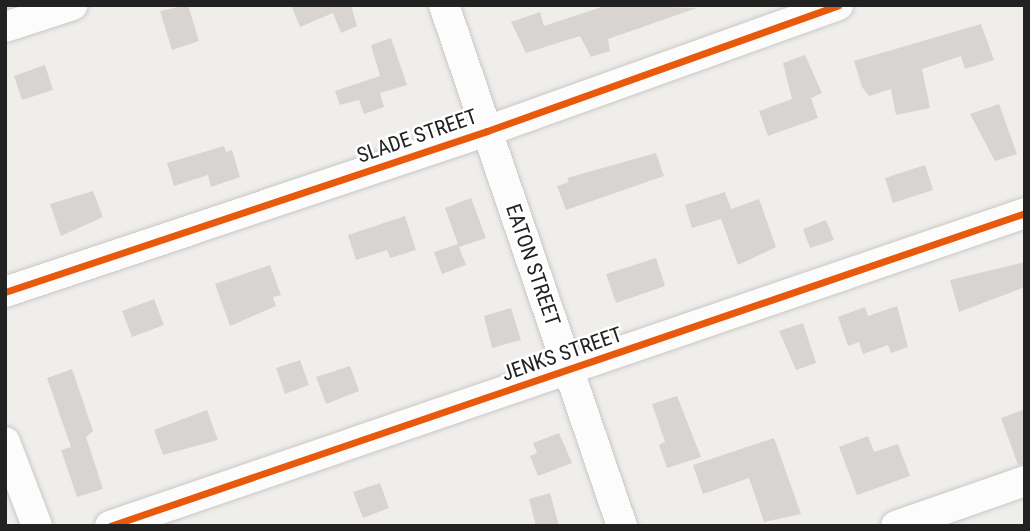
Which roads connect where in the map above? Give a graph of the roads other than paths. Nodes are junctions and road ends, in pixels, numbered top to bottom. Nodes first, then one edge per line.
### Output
1 (73, 5) edge
2 (444, 5) edge
3 (838, 5) edge
4 (5, 27) edge
5 (487, 131) junction
6 (1025, 213) edge
7 (5, 292) edge
8 (570, 370) junction
9 (5, 442) edge
10 (1025, 481) edge
11 (37, 526) edge
12 (110, 526) edge
13 (621, 526) edge
14 (896, 526) edge

1 - 4 street
2 - 5 street, EATON STREET
3 - 5 street, SLADE STREET
5 - 7 street, SLADE STREET
5 - 8 street, EATON STREET
6 - 8 street, JENKS STREET
8 - 12 street, JENKS STREET
8 - 13 street, EATON STREET
9 - 11 street
10 - 14 street

